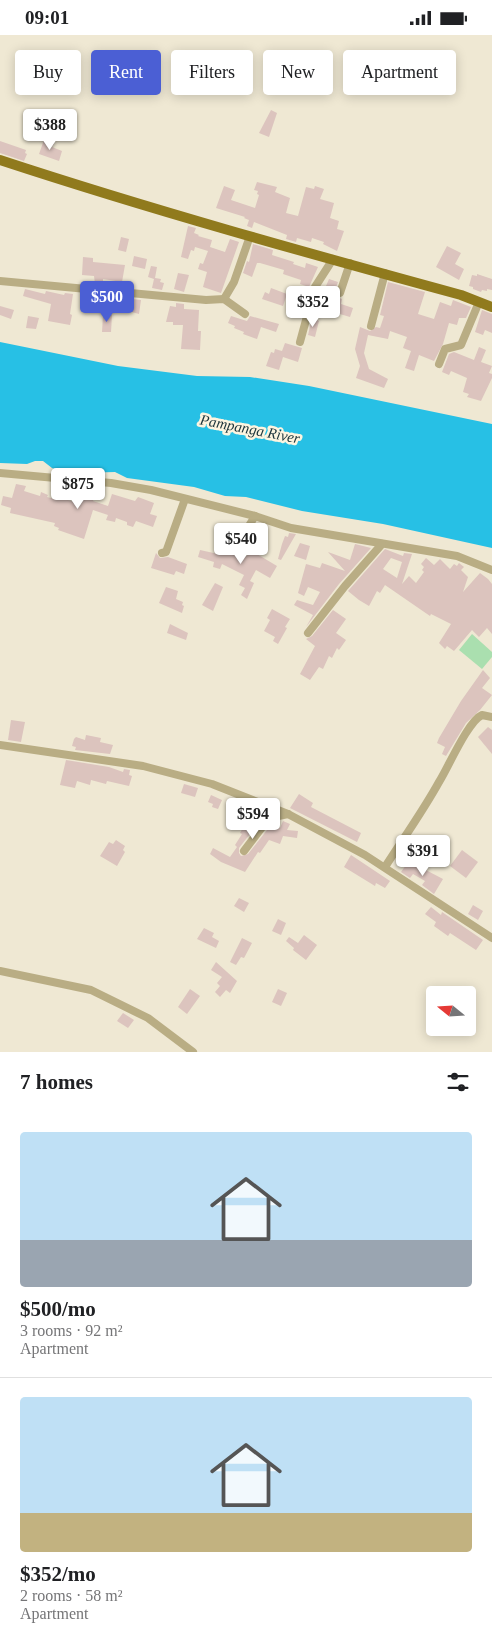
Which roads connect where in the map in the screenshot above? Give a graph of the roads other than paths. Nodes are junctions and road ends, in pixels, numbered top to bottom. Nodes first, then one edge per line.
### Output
1 (0, 160) edge
2 (250, 236) junction
3 (333, 259) junction
4 (350, 263) junction
5 (385, 273) junction
6 (0, 281) edge
7 (340, 293) dead end
8 (224, 299) junction
9 (479, 302) junction
10 (492, 307) edge
11 (245, 314) dead end
12 (371, 326) dead end
13 (300, 342) dead end
14 (439, 363) dead end
15 (0, 473) edge
16 (186, 499) junction
17 (255, 516) junction
18 (228, 543) dead end
19 (382, 544) junction
20 (162, 553) dead end
21 (492, 570) edge
22 (308, 633) dead end
23 (492, 717) edge
24 (0, 745) edge
25 (288, 814) junction
26 (244, 851) dead end
27 (385, 867) junction
28 (492, 938) edge
29 (0, 971) edge
30 (193, 1052) edge

1 - 2 main road
2 - 3 main road
2 - 8 street
3 - 4 main road
3 - 13 street
4 - 5 main road
4 - 7 street
5 - 9 main road
5 - 12 street
6 - 8 street
8 - 11 street
9 - 10 main road
9 - 14 street
15 - 16 street
16 - 17 street
16 - 20 street
17 - 18 street
17 - 19 street
19 - 21 street
19 - 22 street
23 - 27 street
24 - 25 street
25 - 26 street
25 - 27 street
27 - 28 street
29 - 30 street

